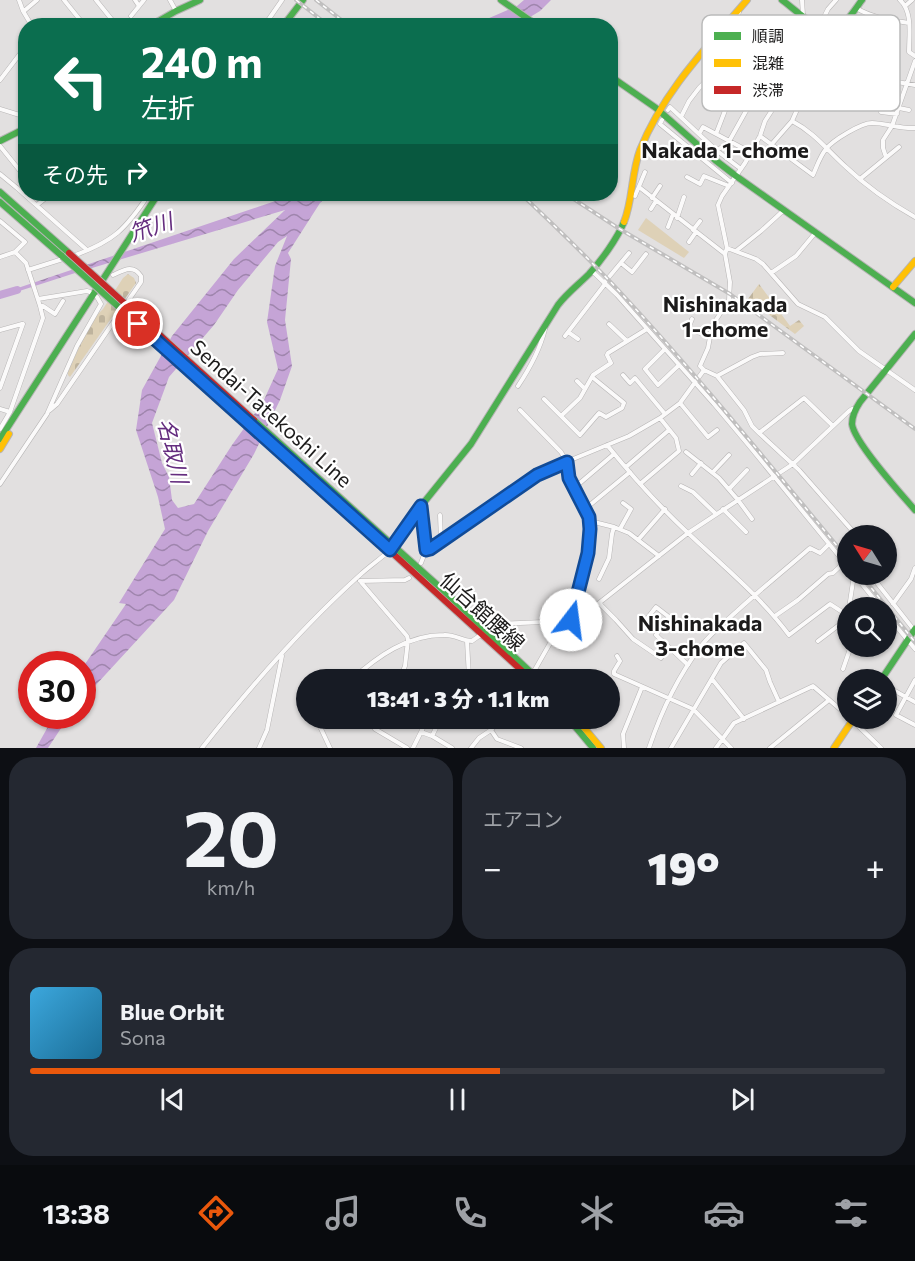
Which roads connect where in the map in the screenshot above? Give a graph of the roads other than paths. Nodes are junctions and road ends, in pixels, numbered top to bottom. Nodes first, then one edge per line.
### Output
1 (19, 0) edge
2 (37, 0) edge
3 (64, 0) edge
4 (96, 0) edge
5 (135, 0) edge
6 (144, 0) edge
7 (170, 0) edge
8 (200, 0) edge
9 (282, 0) edge
10 (303, 0) edge
11 (501, 0) edge
12 (747, 0) edge
13 (782, 0) edge
14 (802, 0) edge
15 (831, 0) edge
16 (836, 0) edge
17 (862, 0) edge
18 (900, 0) edge
19 (912, 0) edge
20 (139, 6) junction
21 (905, 6) junction
22 (855, 8) junction
23 (739, 9) junction
24 (828, 9) junction
25 (23, 11) junction
26 (176, 11) junction
27 (734, 15) edge
28 (737, 15) edge
29 (799, 15) edge
30 (801, 15) edge
31 (825, 15) edge
32 (849, 15) edge
33 (870, 15) edge
34 (131, 16) dead end
35 (27, 18) edge
36 (79, 18) edge
37 (111, 18) edge
38 (164, 18) edge
39 (270, 18) edge
40 (289, 18) edge
41 (527, 18) edge
42 (900, 22) edge
43 (909, 23) junction
44 (702, 53) edge
45 (18, 56) edge
46 (915, 56) edge
47 (915, 61) edge
48 (0, 80) edge
49 (618, 82) edge
50 (900, 83) edge
51 (906, 84) junction
52 (702, 85) edge
53 (915, 85) edge
54 (900, 105) edge
55 (900, 108) edge
56 (0, 109) edge
57 (658, 110) junction
58 (668, 110) dead end
59 (909, 110) dead end
60 (725, 111) edge
61 (746, 111) edge
62 (772, 111) edge
63 (796, 111) edge
64 (898, 111) edge
65 (881, 112) dead end
66 (897, 114) junction
67 (18, 115) edge
68 (681, 117) junction
69 (662, 120) dead end
70 (792, 121) junction
71 (892, 126) junction
72 (915, 128) edge
73 (18, 132) edge
74 (699, 134) junction
75 (716, 134) junction
76 (760, 136) junction
77 (0, 141) edge
78 (729, 141) junction
79 (0, 146) edge
80 (771, 146) junction
81 (827, 147) junction
82 (899, 147) dead end
83 (716, 150) junction
84 (750, 152) junction
85 (886, 157) junction
86 (18, 168) edge
87 (741, 169) junction
88 (645, 172) dead end
89 (0, 174) edge
90 (687, 177) dead end
91 (860, 179) junction
92 (732, 182) junction
93 (660, 186) dead end
94 (639, 187) junction
95 (18, 189) edge
96 (0, 192) edge
97 (634, 196) dead end
98 (684, 197) dead end
99 (654, 200) junction
100 (32, 201) edge
101 (43, 201) edge
102 (144, 201) edge
103 (153, 201) edge
104 (0, 202) edge
105 (38, 206) junction
106 (651, 209) dead end
107 (784, 210) junction
108 (673, 214) junction
109 (915, 217) edge
110 (677, 218) junction
111 (0, 221) edge
112 (700, 221) dead end
113 (668, 227) dead end
114 (694, 231) junction
115 (816, 232) junction
116 (689, 242) dead end
117 (727, 248) junction
118 (88, 250) junction
119 (736, 251) junction
120 (15, 252) junction
121 (629, 253) dead end
122 (646, 254) dead end
123 (725, 254) junction
124 (65, 255) junction
125 (0, 257) edge
126 (915, 261) edge
127 (621, 263) junction
128 (592, 270) junction
129 (29, 271) junction
130 (771, 273) junction
131 (110, 274) junction
132 (605, 284) junction
133 (893, 287) junction
134 (90, 292) dead end
135 (97, 297) dead end
136 (38, 298) junction
137 (63, 301) dead end
138 (915, 303) edge
139 (40, 306) junction
140 (692, 319) dead end
141 (609, 324) dead end
142 (546, 325) junction
143 (647, 329) junction
144 (0, 330) edge
145 (72, 330) junction
146 (915, 334) edge
147 (710, 336) junction
148 (578, 339) dead end
149 (627, 341) junction
150 (665, 349) junction
151 (783, 353) dead end
152 (679, 365) junction
153 (886, 369) junction
154 (704, 370) junction
155 (623, 375) dead end
156 (717, 376) junction
157 (592, 377) junction
158 (577, 381) dead end
159 (695, 383) junction
160 (518, 386) dead end
161 (0, 387) edge
162 (585, 389) junction
163 (915, 390) edge
164 (544, 399) dead end
165 (680, 403) junction
166 (0, 409) edge
167 (49, 410) junction
168 (520, 410) dead end
169 (855, 410) junction
170 (10, 412) junction
171 (664, 414) junction
172 (561, 416) junction
173 (660, 418) junction
174 (833, 426) junction
175 (0, 429) edge
176 (669, 430) junction
177 (717, 430) dead end
178 (759, 433) junction
179 (0, 439) edge
180 (607, 445) junction
181 (0, 449) edge
182 (686, 452) dead end
183 (614, 454) junction
184 (729, 455) dead end
185 (567, 462) junction
186 (701, 463) junction
187 (793, 464) junction
188 (626, 467) junction
189 (747, 470) dead end
190 (630, 472) junction
191 (713, 472) junction
192 (692, 474) dead end
193 (774, 476) junction
194 (0, 483) edge
195 (640, 484) junction
196 (681, 486) dead end
197 (574, 488) junction
198 (729, 489) junction
199 (738, 500) junction
200 (623, 503) dead end
201 (913, 505) edge
202 (421, 506) junction
203 (585, 509) junction
204 (664, 509) junction
205 (723, 509) junction
206 (716, 514) junction
207 (440, 515) dead end
208 (752, 519) dead end
209 (590, 521) junction
210 (848, 525) edge
211 (614, 526) junction
212 (620, 529) junction
213 (746, 532) dead end
214 (688, 533) junction
215 (638, 540) junction
216 (441, 541) junction
217 (385, 543) joint
218 (829, 544) junction
219 (391, 548) junction
220 (426, 550) junction
221 (837, 552) edge
222 (659, 556) junction
223 (421, 563) dead end
224 (915, 568) edge
225 (837, 569) edge
226 (409, 578) dead end
227 (599, 579) dead end
228 (360, 581) junction
229 (353, 582) junction
230 (878, 585) edge
231 (755, 595) junction
232 (851, 597) edge
233 (872, 597) edge
234 (888, 597) edge
235 (897, 598) edge
236 (599, 603) junction
237 (837, 609) edge
238 (897, 609) edge
239 (775, 616) junction
240 (571, 620) junction
241 (562, 621) junction
242 (642, 625) dead end
243 (837, 628) edge
244 (897, 628) edge
245 (915, 630) edge
246 (484, 632) junction
247 (408, 640) junction
248 (907, 640) junction
249 (467, 641) junction
250 (818, 641) dead end
251 (915, 649) edge
252 (282, 654) junction
253 (617, 656) dead end
254 (847, 657) edge
255 (661, 658) dead end
256 (688, 665) junction
257 (364, 669) edge
258 (404, 669) edge
259 (469, 669) edge
260 (522, 669) edge
261 (536, 669) edge
262 (843, 669) dead end
263 (888, 669) edge
264 (712, 679) junction
265 (915, 680) edge
266 (642, 687) junction
267 (897, 692) edge
268 (906, 697) junction
269 (669, 699) junction
270 (829, 700) junction
271 (779, 702) junction
272 (915, 702) edge
273 (837, 707) edge
274 (693, 710) junction
275 (744, 719) junction
276 (915, 725) edge
277 (321, 729) edge
278 (375, 729) dead end
279 (422, 729) edge
280 (436, 729) edge
281 (577, 729) edge
282 (585, 729) edge
283 (845, 729) edge
284 (862, 729) edge
285 (491, 730) joint
286 (421, 732) junction
287 (432, 736) junction
288 (722, 739) junction
289 (202, 748) edge
290 (259, 748) edge
291 (330, 748) edge
292 (407, 748) edge
293 (413, 748) edge
294 (452, 748) edge
295 (471, 748) edge
296 (521, 748) edge
297 (593, 748) edge
298 (601, 748) edge
299 (624, 748) edge
300 (649, 748) edge
301 (671, 748) edge
302 (716, 748) edge
303 (731, 748) edge
304 (770, 748) edge
305 (834, 748) edge
306 (881, 748) edge

1 - 25 street
2 - 25 street
3 - 36 street
4 - 37 street
5 - 20 street
6 - 20 street
7 - 26 street
8 - 26 main road
9 - 39 street
10 - 40 main road
11 - 41 main road
12 - 23 main road
13 - 29 main road
14 - 30 street
15 - 24 street
16 - 24 street
17 - 22 main road
18 - 21 street
19 - 21 street
20 - 34 street
21 - 43 street
22 - 32 main road
22 - 33 street
23 - 27 main road
23 - 28 street
24 - 31 street
25 - 35 street
26 - 38 main road
42 - 43 street
43 - 46 street
44 - 57 main road
45 - 48 street
47 - 51 street
49 - 57 main road
50 - 51 street
51 - 53 street
51 - 54 street
52 - 68 street
55 - 59 street
56 - 67 street
57 - 92 main road
57 - 128 main road
58 - 68 street
60 - 75 street
61 - 78 street
62 - 76 street
63 - 70 street
64 - 66 street
65 - 66 street
66 - 71 street
68 - 74 street
69 - 92 street
70 - 80 street
70 - 81 street
71 - 72 street
71 - 81 street
71 - 85 street
73 - 77 main road
74 - 75 street
74 - 83 street
75 - 78 street
76 - 80 street
76 - 84 street
78 - 83 street
78 - 84 street
79 - 86 street
80 - 81 street
81 - 91 street
82 - 85 street
83 - 87 street
84 - 87 street
85 - 91 street
87 - 92 street
88 - 94 street
89 - 95 street
90 - 92 street
91 - 109 street
92 - 107 main road
92 - 117 street
93 - 99 street
94 - 97 street
94 - 99 street
96 - 124 main road, Sendai-Tatekoshi Line
98 - 110 street
99 - 106 street
99 - 108 street
100 - 105 street
101 - 105 street
102 - 118 street
103 - 131 main road
104 - 124 main road, Sendai-Tatekoshi Line
105 - 118 street
107 - 115 main road
107 - 119 street
108 - 110 street
108 - 113 street
110 - 114 street
111 - 120 street
112 - 114 street
114 - 116 street
114 - 123 street
115 - 130 street
115 - 133 main road
117 - 119 street
117 - 123 street
118 - 129 street
119 - 130 street
120 - 125 street
120 - 129 street
121 - 127 street
122 - 127 street
123 - 147 street
124 - 217 main road, Sendai-Tatekoshi Line, bridge
126 - 133 main road
127 - 132 street
128 - 132 street
128 - 142 main road
129 - 136 street
130 - 153 street
131 - 145 main road
131 - 167 street
132 - 143 street
132 - 148 street
133 - 138 main road
134 - 136 street
135 - 167 street
136 - 139 street
137 - 139 street
139 - 170 street
140 - 147 street
141 - 149 street
142 - 160 street
142 - 202 main road
143 - 149 street
143 - 150 street
144 - 161 street
145 - 179 main road
145 - 181 main road
146 - 153 main road
147 - 154 street
149 - 157 street
150 - 152 street
150 - 152 street
151 - 156 street
152 - 159 street
153 - 163 street
153 - 169 main road
154 - 156 street
154 - 159 street
155 - 171 street
156 - 178 street
157 - 162 street
157 - 172 street
158 - 162 street
159 - 165 street
159 - 193 street
162 - 172 street
164 - 172 street
165 - 171 street
165 - 177 street
166 - 170 street
167 - 194 street
168 - 185 street
169 - 174 street
169 - 201 main road
170 - 175 street
171 - 173 street
173 - 176 street
173 - 180 street
174 - 178 street
174 - 187 street
176 - 188 street
176 - 195 street
178 - 187 street
180 - 183 street
180 - 185 street
182 - 186 street
183 - 188 street
183 - 197 street
184 - 191 street
185 - 197 street
185 - 216 street
186 - 191 street
186 - 192 street
187 - 193 street
187 - 210 street
188 - 190 street
189 - 198 street
190 - 195 street
190 - 203 street
191 - 198 street
193 - 199 street
193 - 218 street
195 - 204 street
196 - 206 street
197 - 203 street
198 - 199 street
199 - 205 street
199 - 208 street
200 - 212 street
202 - 219 main road
202 - 220 street
203 - 209 street
204 - 214 street
204 - 215 street
205 - 206 street
205 - 213 street
206 - 214 street
207 - 216 street
209 - 211 street
209 - 240 street
211 - 212 street
211 - 227 street
212 - 215 street
214 - 222 street
214 - 231 street
215 - 222 street
216 - 220 street
217 - 219 main road, 仙台館腰線
218 - 221 street
218 - 231 street
219 - 229 street
219 - 246 main road, 仙台館腰線
220 - 223 street
222 - 236 street
224 - 235 street
225 - 239 street
226 - 228 street
228 - 229 street
228 - 247 street
229 - 252 street
230 - 234 street
231 - 239 street
231 - 256 street
232 - 233 street
236 - 240 street
236 - 255 street
237 - 239 street
238 - 245 street
240 - 241 street
241 - 246 street
241 - 261 street
242 - 256 street
243 - 250 street
244 - 248 street
245 - 248 main road
246 - 249 street
246 - 260 main road, 仙台館腰線
247 - 249 street
247 - 257 street
247 - 258 street
248 - 251 street
248 - 263 main road
249 - 259 street
252 - 289 street
252 - 290 street
253 - 266 street
254 - 262 street
256 - 269 street
264 - 271 street
264 - 274 street
264 - 275 street
265 - 268 street
266 - 269 street
266 - 299 street
267 - 268 street
268 - 272 street
268 - 276 street
269 - 274 street
269 - 300 street
270 - 271 street
270 - 273 street
270 - 304 street
271 - 275 street
274 - 288 street
274 - 301 street
275 - 288 street
277 - 291 street
278 - 292 street
279 - 286 street
280 - 287 street
281 - 297 main road
282 - 298 main road
283 - 305 main road
284 - 306 street
285 - 295 street
285 - 296 street
286 - 287 street
286 - 293 street
287 - 294 street
288 - 302 street
288 - 303 street

